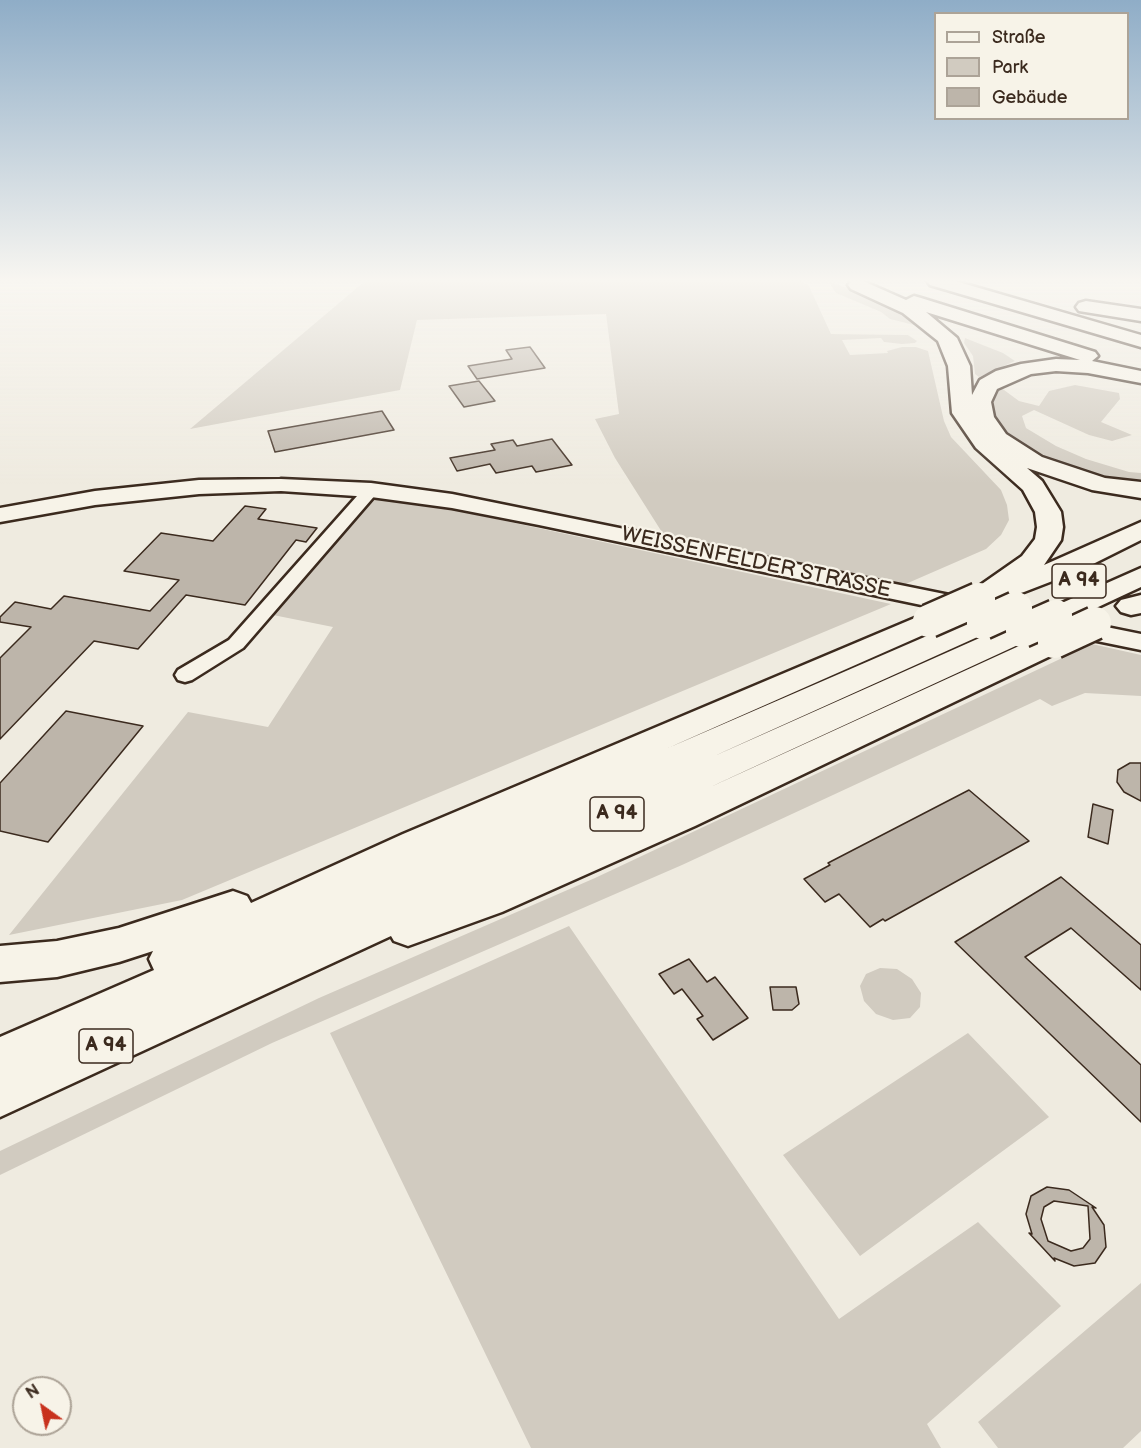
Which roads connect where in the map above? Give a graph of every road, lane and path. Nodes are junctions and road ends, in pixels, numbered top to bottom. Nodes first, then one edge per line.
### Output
1 (952, 349) edge
2 (1061, 349) edge
3 (1103, 349) edge
4 (1141, 359) edge
5 (1141, 375) edge
6 (371, 490) junction
7 (1141, 490) edge
8 (0, 515) edge
9 (1141, 530) edge
10 (1141, 553) edge
11 (1141, 576) edge
12 (1138, 604) edge
13 (981, 611) junction
14 (1037, 624) junction
15 (1141, 642) edge
16 (184, 675) dead end
17 (490, 813) junction
18 (0, 964) edge
19 (0, 1051) edge
20 (0, 1058) edge
21 (0, 1095) edge

1 - 13 highway
2 - 5 highway
3 - 4 highway
5 - 7 highway
6 - 8 street, WEISSENFELDER STRASSE
6 - 15 street, WEISSENFELDER STRASSE
6 - 16 street
9 - 13 highway
10 - 14 highway, A 94
11 - 14 highway, A 94
12 - 14 highway, bridge
13 - 14 highway, A 94, bridge
13 - 17 highway, bridge
13 - 20 highway, A 94
14 - 21 highway, A 94
17 - 18 highway
17 - 19 highway

